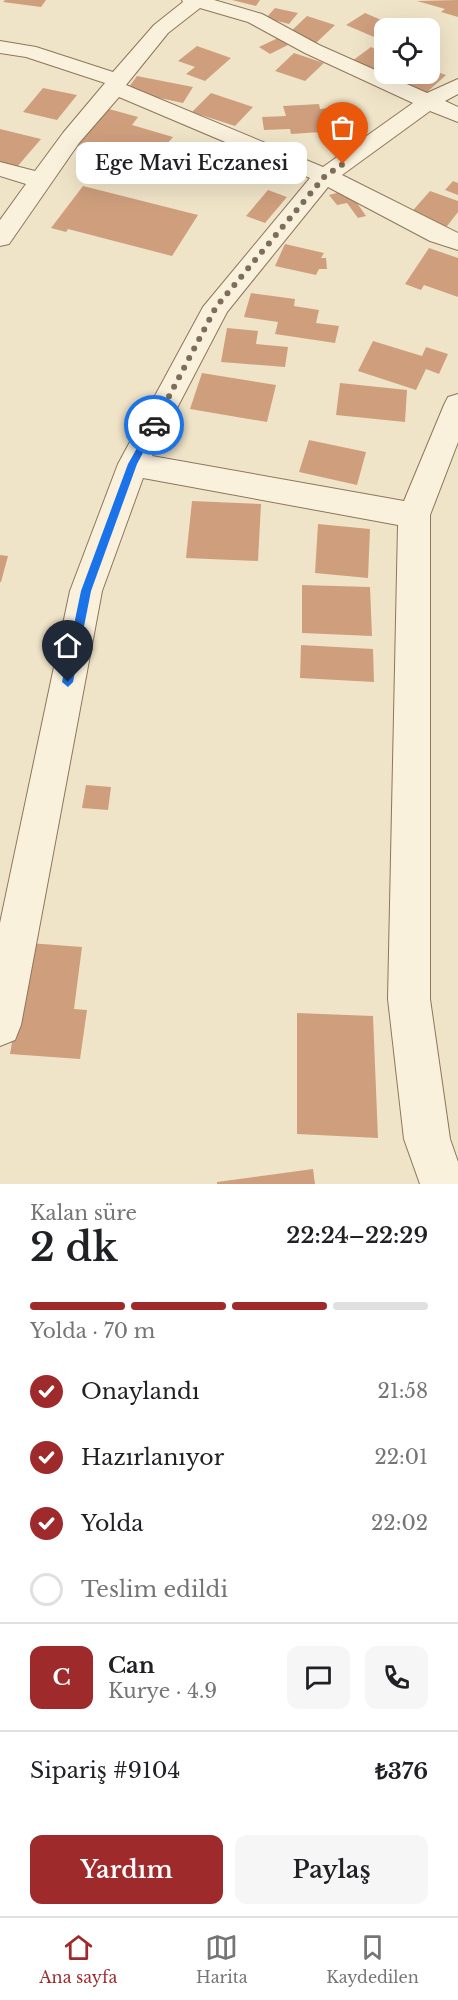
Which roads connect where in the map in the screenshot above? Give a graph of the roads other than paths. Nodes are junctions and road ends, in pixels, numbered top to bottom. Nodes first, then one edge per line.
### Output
1 (196, 0) edge
2 (0, 47) edge
3 (116, 84) junction
4 (458, 85) edge
5 (429, 101) junction
6 (458, 115) edge
7 (0, 169) edge
8 (325, 176) junction
9 (40, 180) junction
10 (0, 238) edge
11 (458, 242) edge
12 (458, 405) edge
13 (133, 464) junction
14 (414, 516) junction
15 (0, 1025) edge
16 (443, 1184) edge

1 - 3 street
1 - 5 street
2 - 3 street
3 - 8 street
3 - 9 street
4 - 5 street
5 - 6 street
5 - 8 street
7 - 9 street
8 - 11 street
8 - 13 street
9 - 10 street
12 - 14 street
13 - 14 street
13 - 15 street
14 - 16 street

